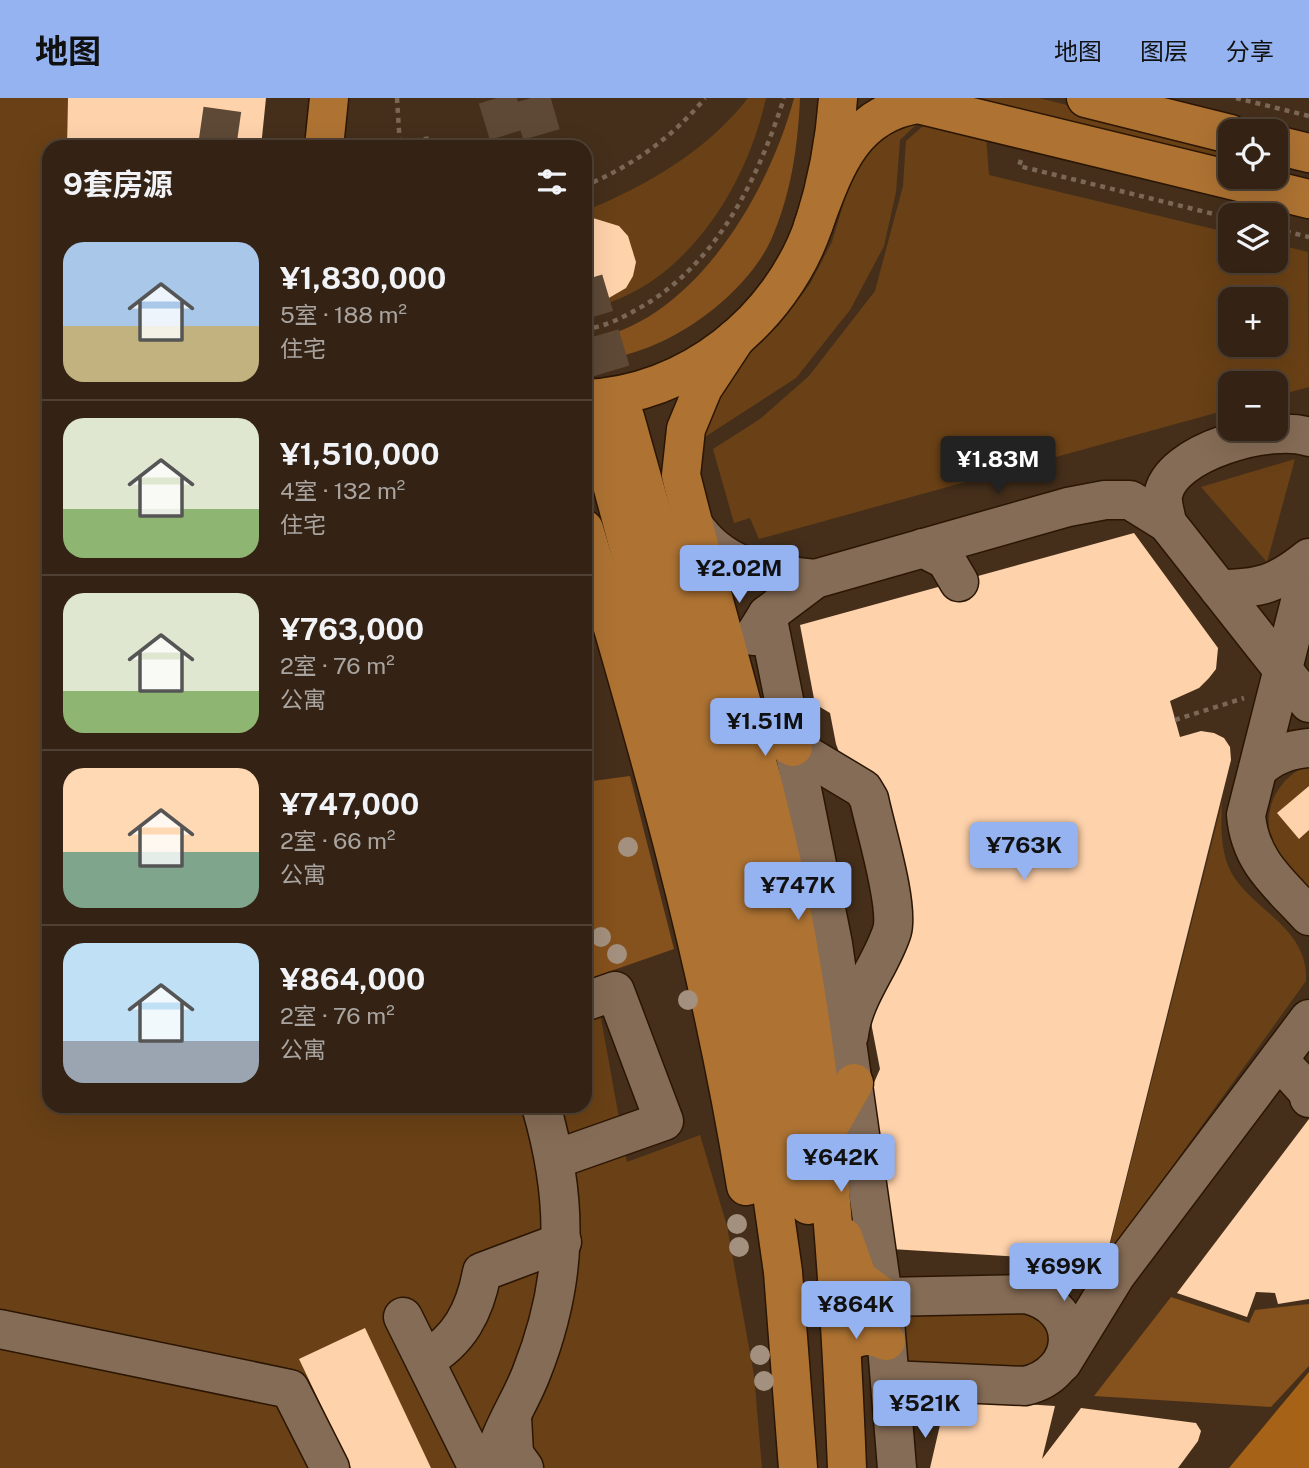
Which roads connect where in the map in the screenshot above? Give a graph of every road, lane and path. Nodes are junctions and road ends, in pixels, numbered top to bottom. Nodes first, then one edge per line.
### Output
1 (329, 98) edge
2 (397, 98) edge
3 (705, 98) edge
4 (784, 98) edge
5 (838, 98) edge
6 (1086, 98) edge
7 (1236, 98) edge
8 (1309, 116) edge
9 (1218, 131) edge
10 (325, 140) edge
11 (400, 140) edge
12 (1288, 148) edge
13 (1309, 153) edge
14 (1019, 166) dead end
15 (592, 182) edge
16 (1309, 199) edge
17 (1218, 215) edge
18 (813, 226) junction
19 (1288, 232) edge
20 (1309, 237) edge
21 (592, 327) edge
22 (736, 338) junction
23 (602, 412) edge
24 (1309, 437) edge
25 (1167, 523) junction
26 (693, 524) junction
27 (592, 556) edge
28 (1309, 558) edge
29 (1309, 566) edge
30 (815, 579) junction
31 (1219, 589) junction
32 (767, 615) junction
33 (736, 680) junction
34 (1290, 687) edge
35 (1175, 720) dead end
36 (746, 721) junction
37 (793, 747) junction
38 (1309, 748) edge
39 (1258, 769) junction
40 (1309, 916) edge
41 (592, 999) edge
42 (1298, 1038) edge
43 (848, 1042) junction
44 (854, 1083) junction
45 (1309, 1098) edge
46 (543, 1113) edge
47 (827, 1132) junction
48 (556, 1159) junction
49 (831, 1191) junction
50 (562, 1242) junction
51 (1116, 1275) junction
52 (1026, 1294) junction
53 (884, 1297) junction
54 (403, 1317) dead end
55 (0, 1329) edge
56 (886, 1341) junction
57 (842, 1345) junction
58 (425, 1360) junction
59 (1062, 1363) junction
60 (890, 1380) junction
61 (512, 1417) junction
62 (330, 1468) edge
63 (478, 1468) edge
64 (492, 1468) edge
65 (524, 1468) edge
66 (793, 1468) edge
67 (798, 1468) edge
68 (834, 1468) edge
69 (848, 1468) edge
70 (897, 1468) edge

1 - 10 main road
2 - 11 path
3 - 15 path
4 - 21 path
5 - 18 main road
6 - 9 main road
7 - 8 path
12 - 13 main road
14 - 17 path
16 - 18 main road
18 - 22 main road
19 - 20 path
22 - 23 main road
22 - 26 main road
23 - 67 main road
23 - 68 main road
24 - 25 street
25 - 30 street
25 - 31 street
26 - 30 street
26 - 33 main road
27 - 66 main road
28 - 31 street
29 - 34 street
30 - 32 street
31 - 34 street
32 - 33 street
32 - 37 street
33 - 36 main road
34 - 35 path
34 - 39 street
36 - 37 main road
36 - 47 main road
37 - 43 street
37 - 43 street
38 - 39 street
39 - 40 street
41 - 48 street
42 - 45 street
42 - 51 street
43 - 44 street
44 - 47 main road
44 - 53 street
46 - 48 street
47 - 49 main road
48 - 50 street
49 - 53 main road
49 - 57 main road
50 - 58 street
50 - 61 street
51 - 52 street
51 - 59 street
52 - 53 street
52 - 59 street
53 - 56 street
54 - 58 street
55 - 62 street
56 - 57 main road
56 - 60 street
57 - 69 main road
58 - 63 street
59 - 60 street
60 - 70 street
61 - 64 street
61 - 65 street

